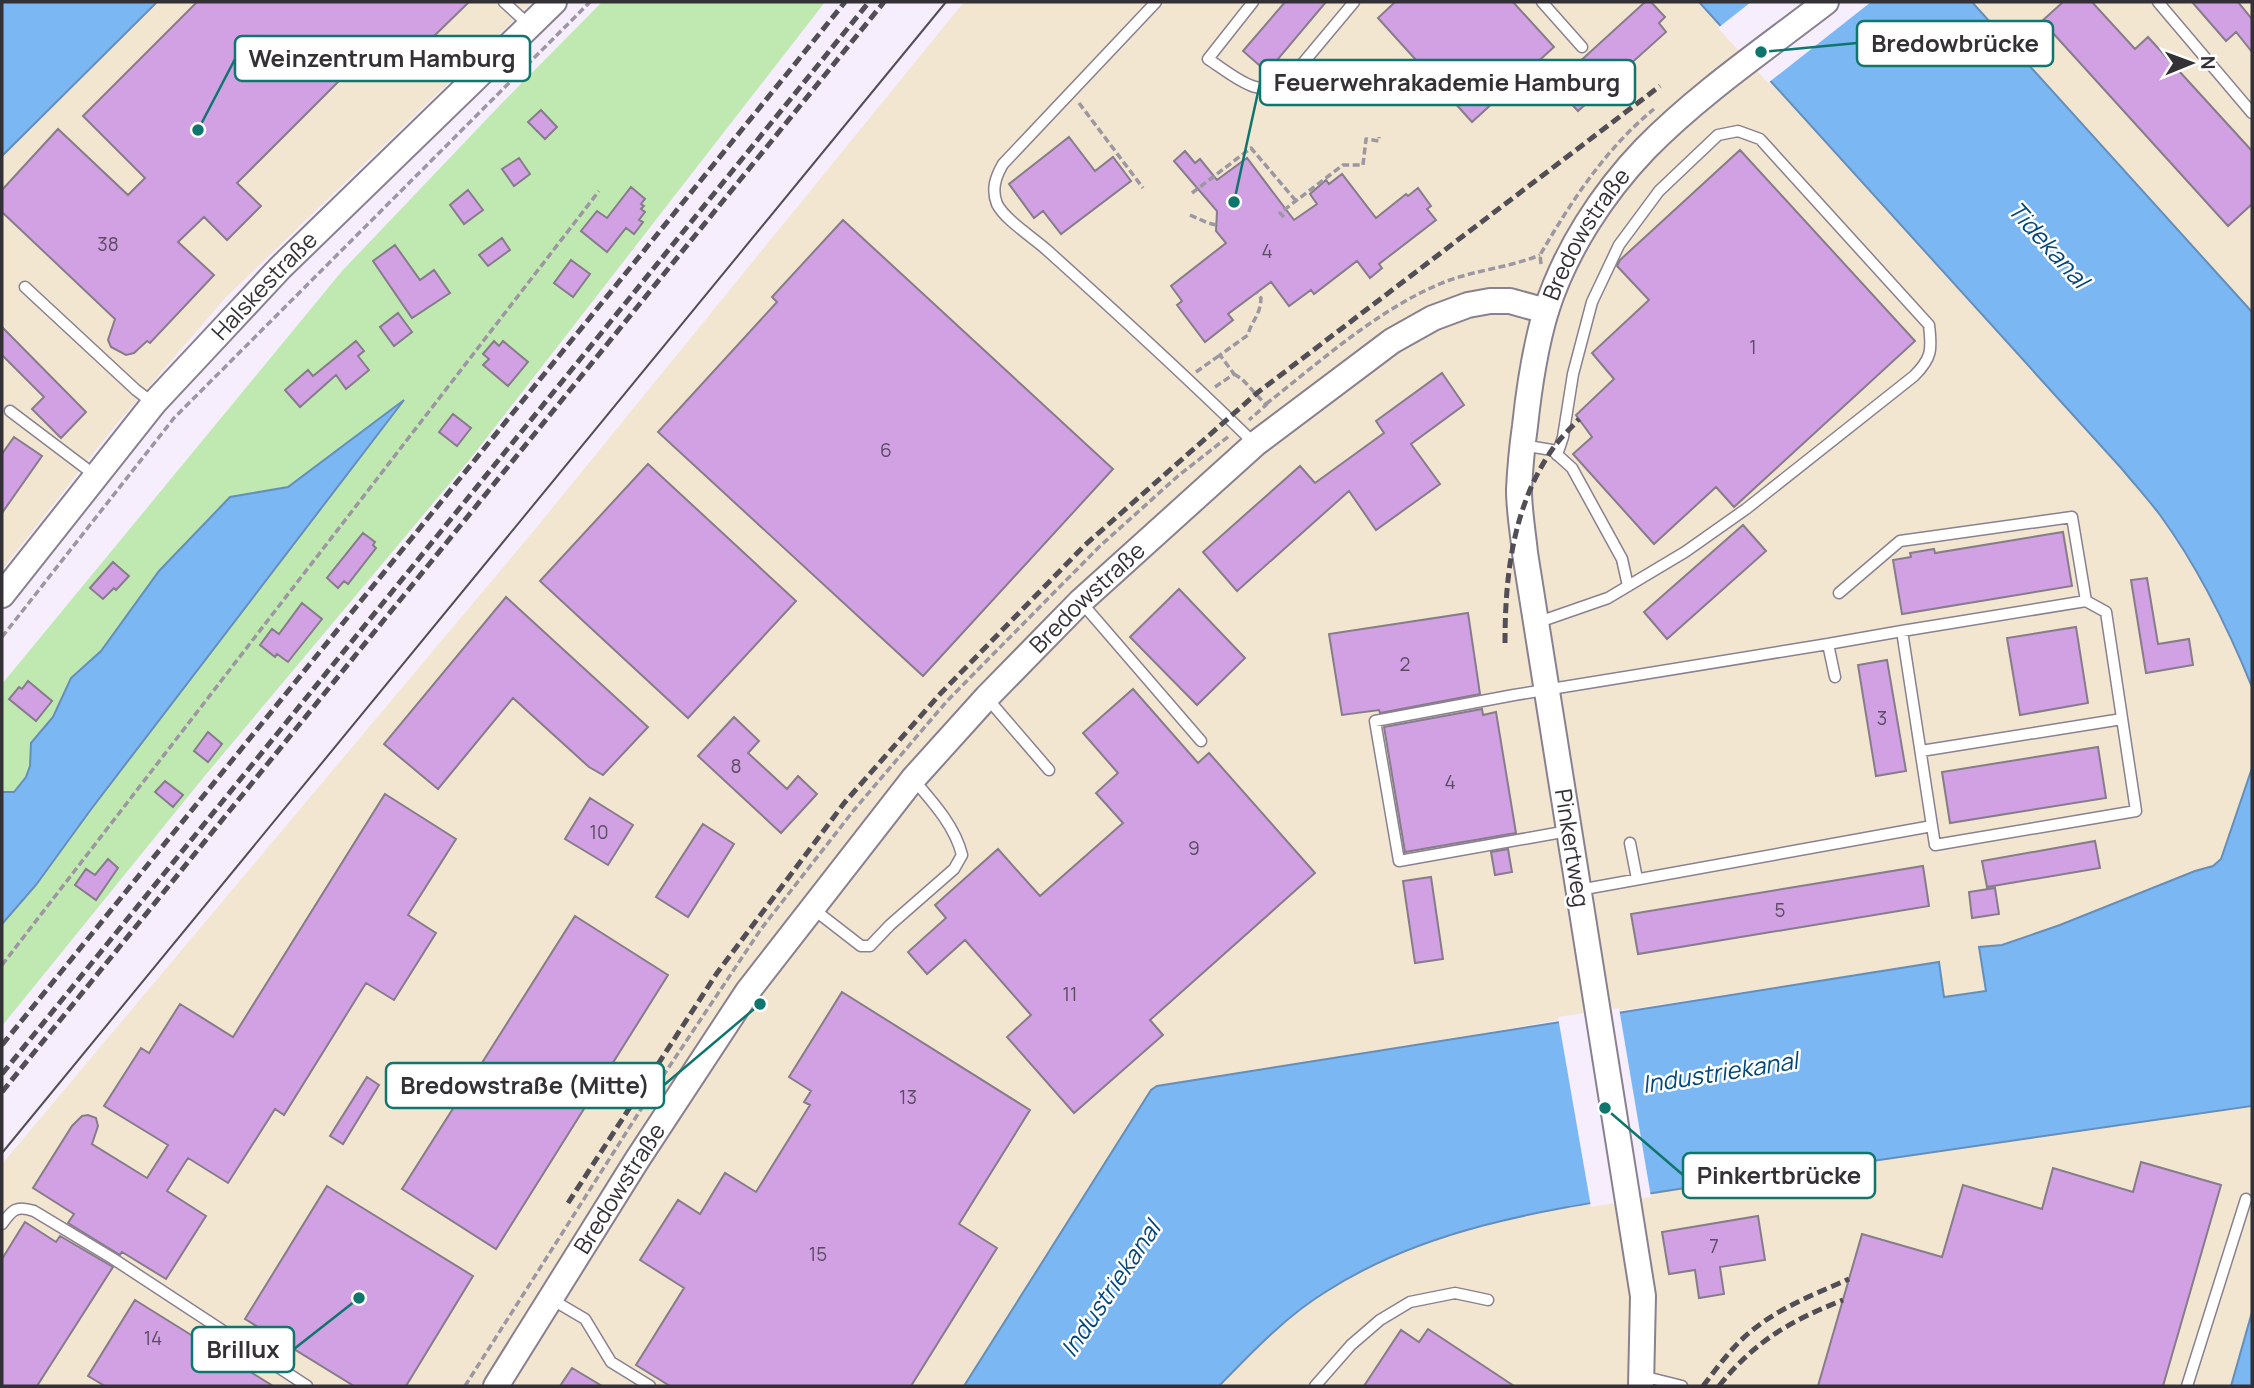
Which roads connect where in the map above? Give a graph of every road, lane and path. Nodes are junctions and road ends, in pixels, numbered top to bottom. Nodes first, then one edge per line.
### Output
1 (505, 2) edge
2 (554, 2) edge
3 (590, 2) edge
4 (1156, 2) edge
5 (1253, 2) edge
6 (1354, 2) edge
7 (1542, 2) edge
8 (1826, 2) edge
9 (2158, 2) edge
10 (529, 26) junction
11 (1582, 47) dead end
12 (1080, 105) dead end
13 (2252, 113) edge
14 (1379, 136) dead end
15 (1143, 188) dead end
16 (599, 191) dead end
17 (1192, 193) dead end
18 (1296, 201) junction
19 (1190, 215) dead end
20 (1284, 217) dead end
21 (1216, 225) dead end
22 (25, 287) dead end
23 (1257, 293) dead end
24 (1546, 311) junction
25 (1220, 355) junction
26 (1234, 374) junction
27 (1188, 378) junction
28 (1205, 395) junction
29 (154, 403) junction
30 (1266, 405) dead end
31 (10, 411) dead end
32 (1255, 444) junction
33 (1522, 445) junction
34 (1557, 455) junction
35 (97, 476) junction
36 (1628, 586) junction
37 (1839, 593) dead end
38 (2, 595) edge
39 (2087, 601) junction
40 (1080, 602) junction
41 (1536, 624) junction
42 (1902, 631) junction
43 (2, 637) edge
44 (1828, 644) junction
45 (1835, 677) dead end
46 (1546, 690) junction
47 (987, 697) junction
48 (2122, 719) junction
49 (1201, 741) dead end
50 (1921, 751) junction
51 (1049, 770) dead end
52 (913, 779) junction
53 (1932, 826) junction
54 (1569, 831) junction
55 (1630, 843) dead end
56 (1637, 879) junction
57 (1578, 890) junction
58 (811, 908) junction
59 (2, 965) edge
60 (2246, 1199) dead end
61 (2, 1224) edge
62 (550, 1298) junction
63 (1488, 1300) dead end
64 (1641, 1381) edge
65 (307, 1386) edge
66 (496, 1386) edge
67 (650, 1386) edge
68 (1315, 1386) edge
69 (1682, 1386) edge
70 (2187, 1386) edge

1 - 10 lane
2 - 10 street, Halskestraße
3 - 43 path
4 - 27 lane
5 - 6 lane
7 - 11 lane
8 - 24 street, Bredowstraße
9 - 13 lane
10 - 29 street, Halskestraße
12 - 15 path
14 - 18 path
16 - 59 path
17 - 18 path
18 - 20 path
19 - 21 path
22 - 29 lane
23 - 25 path
24 - 32 street, Bredowstraße
24 - 33 street, Pinkertweg
25 - 26 path
25 - 27 path
26 - 28 path
26 - 30 path
27 - 28 lane
28 - 32 lane
29 - 35 street, Halskestraße
31 - 35 lane
32 - 40 street, Bredowstraße
33 - 34 lane
33 - 41 street, Pinkertweg
34 - 36 lane
34 - 36 lane
35 - 38 street, Halskestraße
36 - 41 lane
37 - 39 lane
39 - 42 lane
39 - 48 lane
40 - 47 street, Bredowstraße
40 - 49 lane
41 - 46 street, Pinkertweg
42 - 44 lane
42 - 50 lane
44 - 45 lane
44 - 46 lane
46 - 54 street, Pinkertweg
46 - 54 lane
47 - 51 lane
47 - 52 street, Bredowstraße
48 - 50 lane
48 - 53 lane
50 - 53 lane
52 - 58 street, Bredowstraße
52 - 58 lane
53 - 56 lane
54 - 57 street, Pinkertweg
55 - 56 lane
56 - 57 lane
57 - 64 street, Pinkertweg
58 - 62 street, Bredowstraße
60 - 70 lane
61 - 65 lane
62 - 66 street, Bredowstraße
62 - 67 lane
63 - 68 lane
64 - 69 lane

